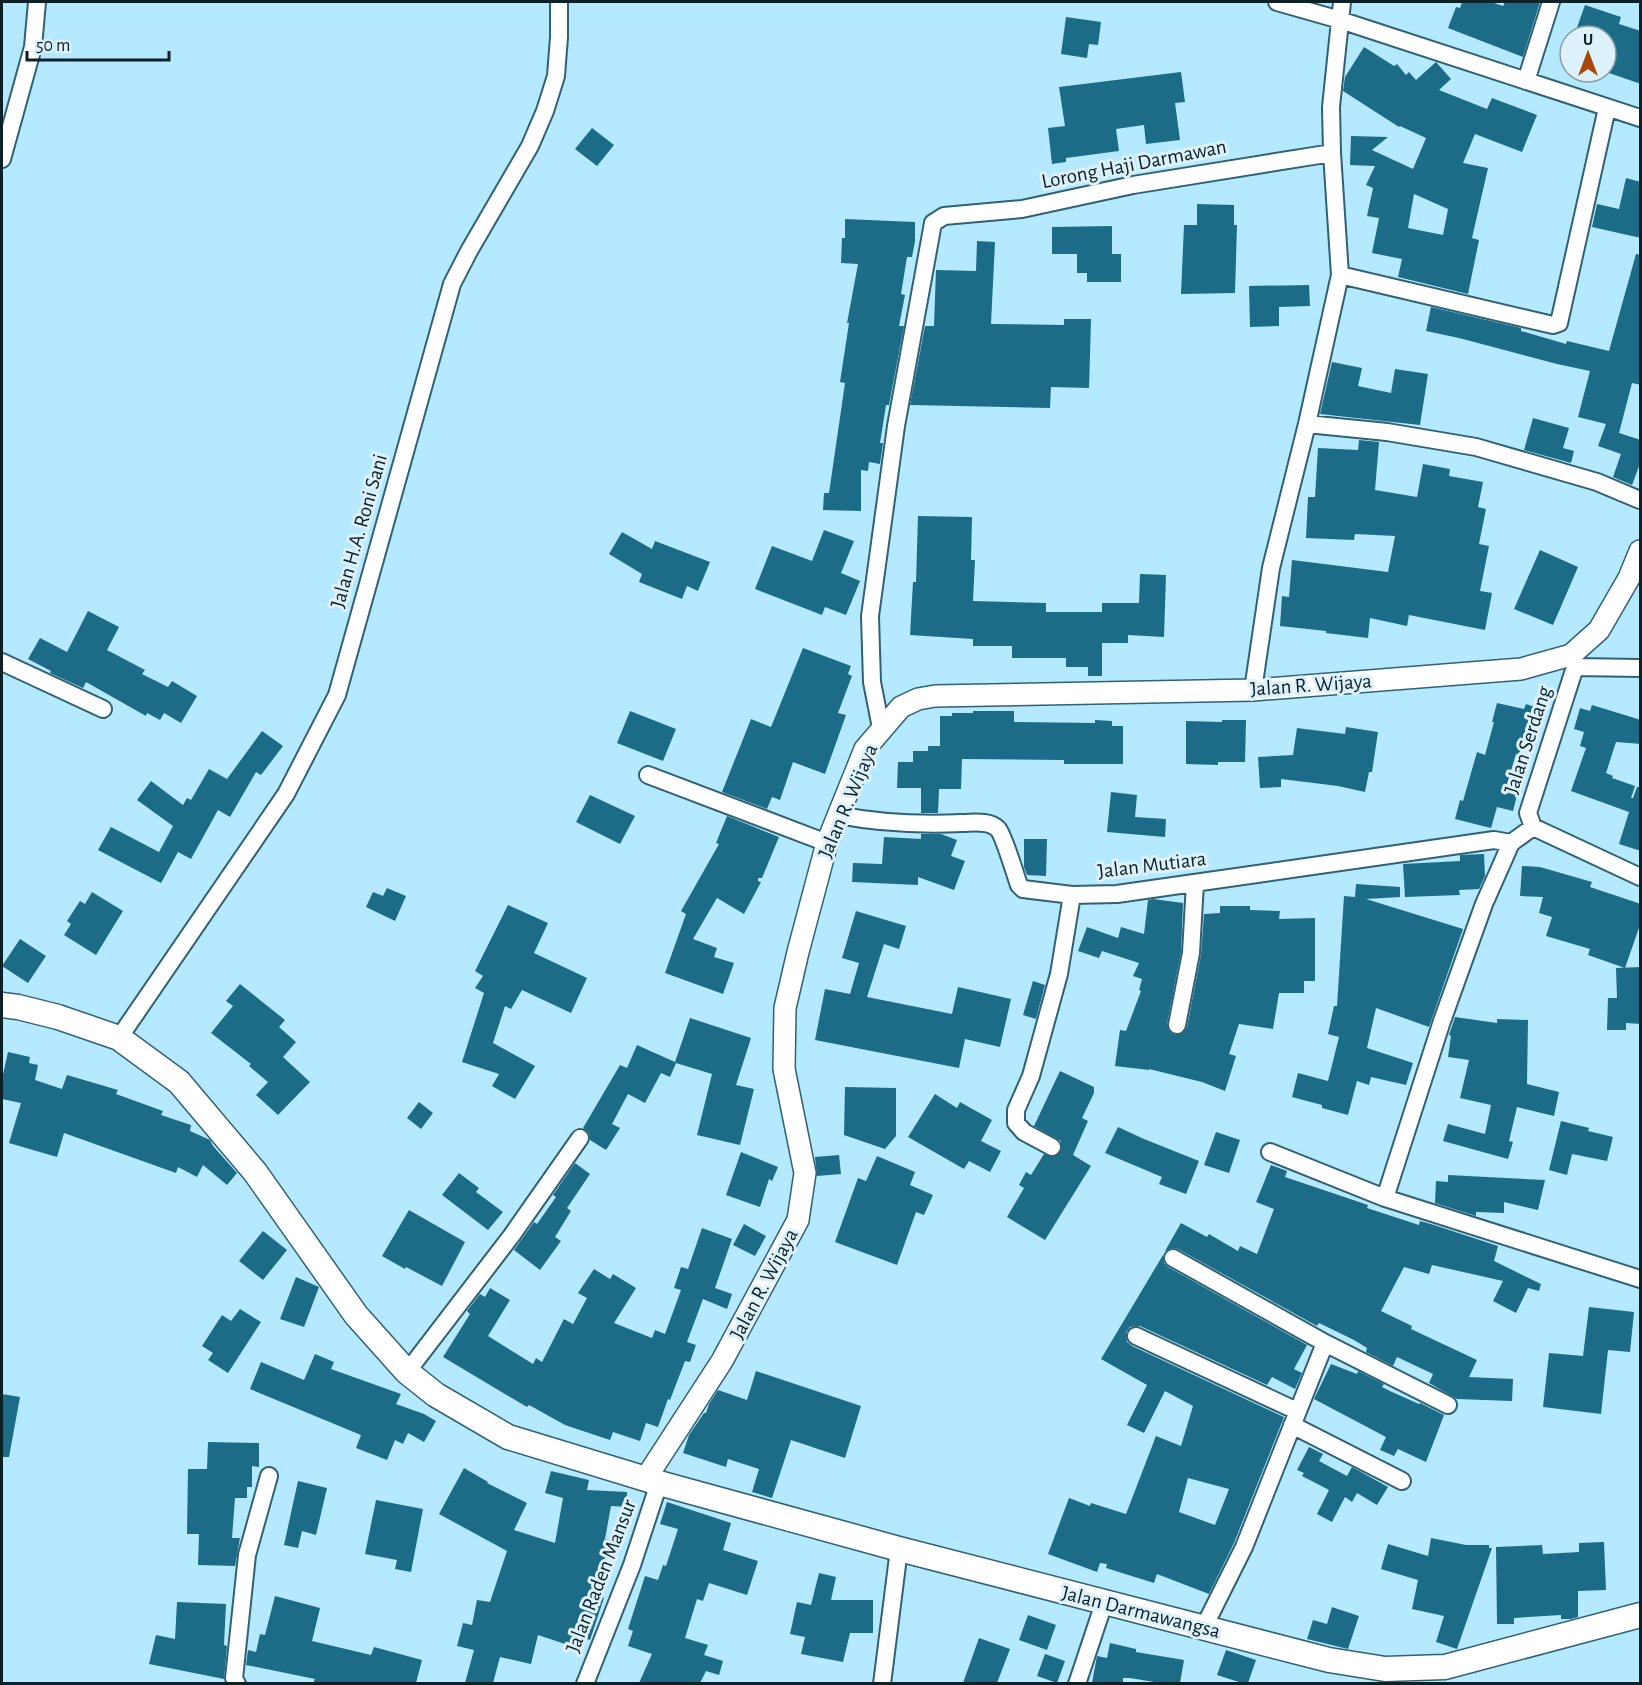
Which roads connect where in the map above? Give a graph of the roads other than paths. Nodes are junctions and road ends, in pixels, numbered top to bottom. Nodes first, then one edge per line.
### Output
1 (37, 2) edge
2 (559, 2) edge
3 (1277, 2) edge
4 (1342, 2) edge
5 (1551, 2) edge
6 (1340, 20) junction
7 (1526, 81) junction
8 (1608, 108) junction
9 (1641, 118) edge
10 (1332, 153) junction
11 (2, 159) edge
12 (1340, 275) junction
13 (1307, 424) junction
14 (1641, 500) edge
15 (1641, 551) edge
16 (1573, 661) junction
17 (2, 662) edge
18 (1641, 668) edge
19 (1253, 690) junction
20 (103, 709) dead end
21 (881, 728) junction
22 (648, 776) dead end
23 (838, 815) junction
24 (1533, 827) junction
25 (827, 843) junction
26 (1511, 843) junction
27 (1641, 877) edge
28 (1195, 883) junction
29 (1072, 895) junction
30 (2, 1005) edge
31 (1177, 1025) dead end
32 (119, 1038) junction
33 (580, 1138) dead end
34 (1052, 1147) dead end
35 (1270, 1152) dead end
36 (1385, 1198) junction
37 (1173, 1257) dead end
38 (1641, 1279) edge
39 (1136, 1336) dead end
40 (1325, 1343) junction
41 (407, 1372) junction
42 (1448, 1405) dead end
43 (1294, 1418) junction
44 (269, 1476) dead end
45 (653, 1480) junction
46 (1402, 1481) dead end
47 (899, 1549) junction
48 (1104, 1603) junction
49 (1641, 1614) edge
50 (1204, 1627) junction
51 (1442, 1675) edge
52 (237, 1683) edge
53 (585, 1683) edge
54 (882, 1683) edge
55 (1077, 1683) edge

1 - 11 street
2 - 32 street, Jalan H.A. Roni Sani
3 - 6 street
4 - 6 street
5 - 7 street
6 - 7 street
6 - 10 street
7 - 8 street
8 - 9 street
8 - 12 street
10 - 12 street
10 - 21 street, Lorong Haji Darmawan
12 - 13 street
13 - 14 street
13 - 19 street
15 - 16 street, Jalan R. Wijaya
16 - 18 street
16 - 19 street, Jalan R. Wijaya
16 - 24 street, Jalan Serdang
17 - 20 street
19 - 21 street, Jalan R. Wijaya
21 - 23 street, Jalan R. Wijaya
22 - 25 street
23 - 25 street, Jalan R. Wijaya
23 - 29 street, Jalan Mutiara
24 - 26 street
24 - 27 street
25 - 45 street, Jalan R. Wijaya
26 - 28 street, Jalan Mutiara
26 - 36 street
28 - 29 street, Jalan Mutiara
28 - 31 street
29 - 34 street
30 - 32 main road, Jalan Darmawangsa
32 - 41 main road, Jalan Darmawangsa
33 - 41 street
35 - 36 street
36 - 38 street
37 - 40 street
39 - 43 street
40 - 42 street
40 - 43 street
41 - 45 main road, Jalan Darmawangsa
43 - 46 street
43 - 50 street
44 - 52 street
45 - 47 main road, Jalan Darmawangsa
45 - 53 street, Jalan Raden Mansur
47 - 48 main road, Jalan Darmawangsa
47 - 54 street
48 - 50 main road, Jalan Darmawangsa
48 - 55 street
49 - 51 main road, Jalan Darmawangsa
50 - 51 main road, Jalan Darmawangsa

